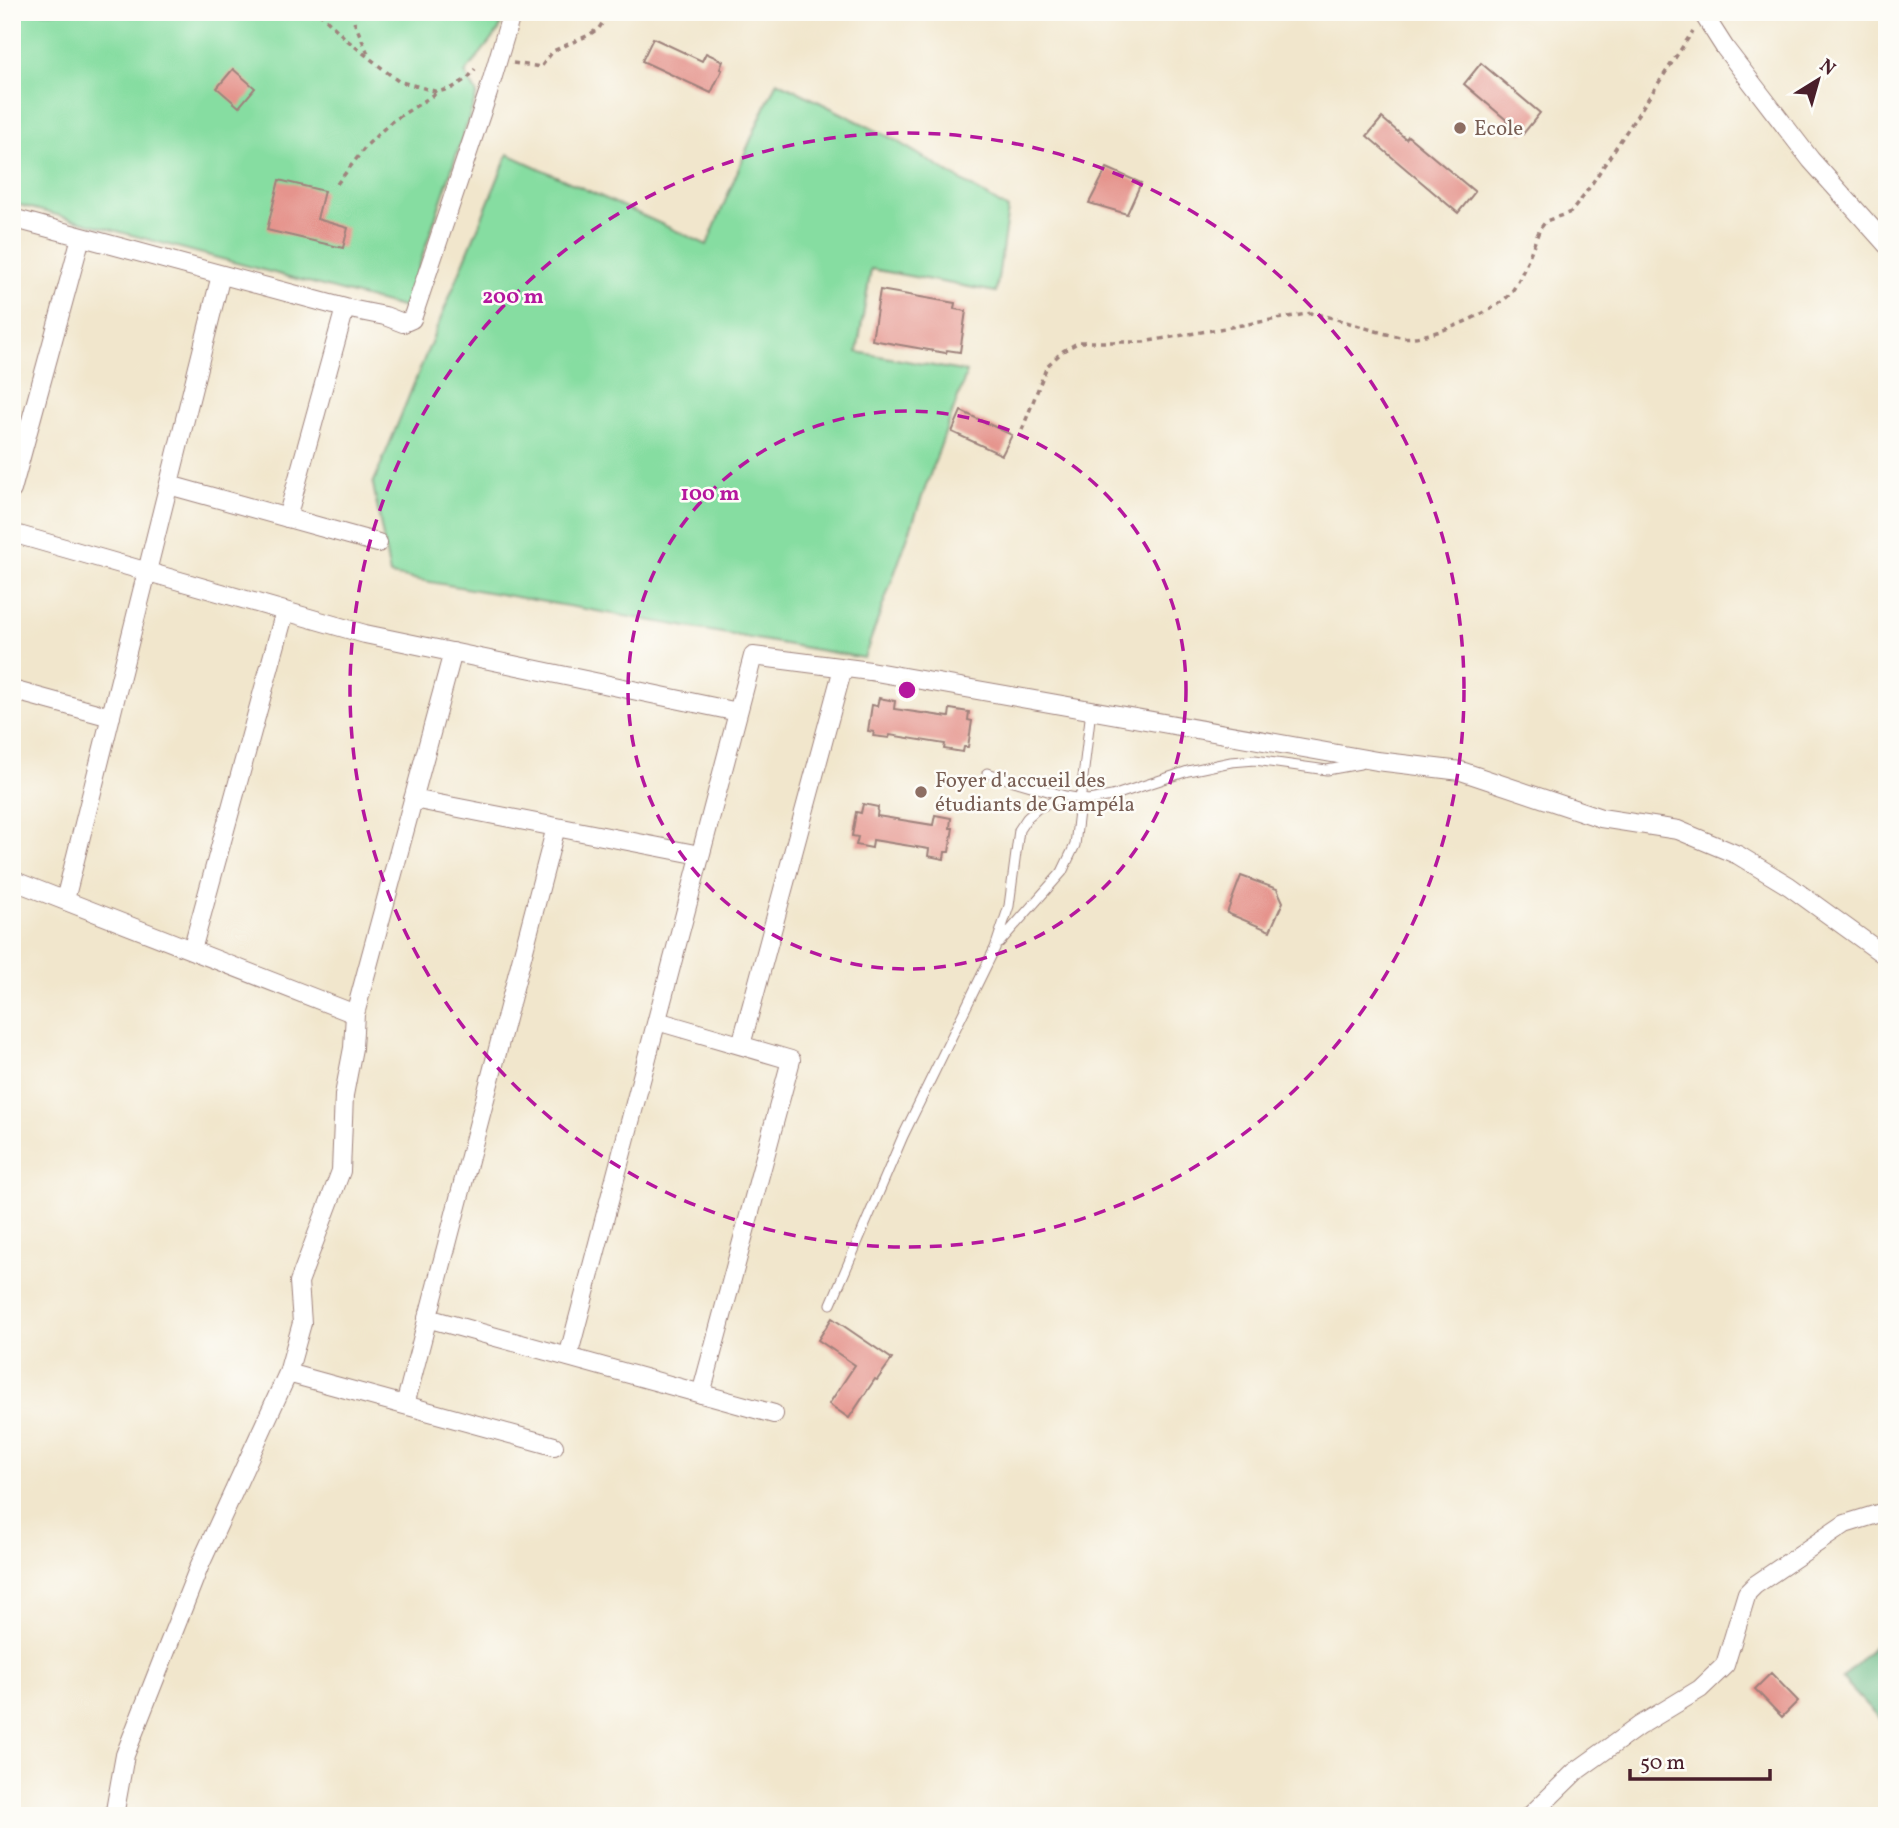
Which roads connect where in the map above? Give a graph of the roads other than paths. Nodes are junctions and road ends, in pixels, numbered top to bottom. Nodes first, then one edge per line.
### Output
1 (512, 12) edge
2 (1702, 14) edge
3 (12, 218) edge
4 (81, 237) junction
5 (1887, 245) edge
6 (221, 275) junction
7 (345, 308) junction
8 (169, 485) junction
9 (12, 489) edge
10 (287, 518) junction
11 (12, 533) edge
12 (379, 543) dead end
13 (147, 572) junction
14 (285, 611) junction
15 (453, 652) junction
16 (843, 668) junction
17 (12, 690) edge
18 (1091, 710) junction
19 (738, 712) junction
20 (111, 718) junction
21 (1377, 761) junction
22 (987, 773) dead end
23 (1065, 796) junction
24 (414, 799) junction
25 (1080, 799) junction
26 (556, 827) junction
27 (700, 856) junction
28 (12, 880) edge
29 (65, 900) junction
30 (995, 948) junction
31 (192, 950) junction
32 (1884, 950) edge
33 (355, 1014) junction
34 (657, 1021) junction
35 (741, 1045) junction
36 (831, 1304) dead end
37 (428, 1318) junction
38 (568, 1357) junction
39 (288, 1373) junction
40 (701, 1394) junction
41 (405, 1405) junction
42 (774, 1414) dead end
43 (554, 1446) dead end
44 (1887, 1511) edge
45 (114, 1816) edge
46 (1530, 1816) edge

1 - 7 street
2 - 5 street
3 - 4 street
4 - 6 street
4 - 9 street
6 - 7 street
6 - 8 street
7 - 10 street
8 - 10 street
8 - 13 street
10 - 12 street
11 - 13 street
13 - 14 street
13 - 20 street
14 - 15 street
14 - 31 street
15 - 19 street
15 - 24 street
16 - 18 street
16 - 19 street
16 - 35 street
17 - 20 street
18 - 21 street
18 - 25 lane
19 - 27 street
20 - 29 street
21 - 25 lane
21 - 32 street
22 - 23 lane
23 - 25 lane
23 - 30 lane
24 - 26 street
24 - 33 street
25 - 30 lane
26 - 27 street
26 - 37 street
27 - 34 street
28 - 29 street
29 - 31 street
30 - 36 lane
31 - 33 street
33 - 39 street
34 - 35 street
34 - 38 street
35 - 40 street
37 - 38 street
37 - 41 street
38 - 40 street
39 - 41 street
39 - 45 street
40 - 42 street
41 - 43 street
44 - 46 street

